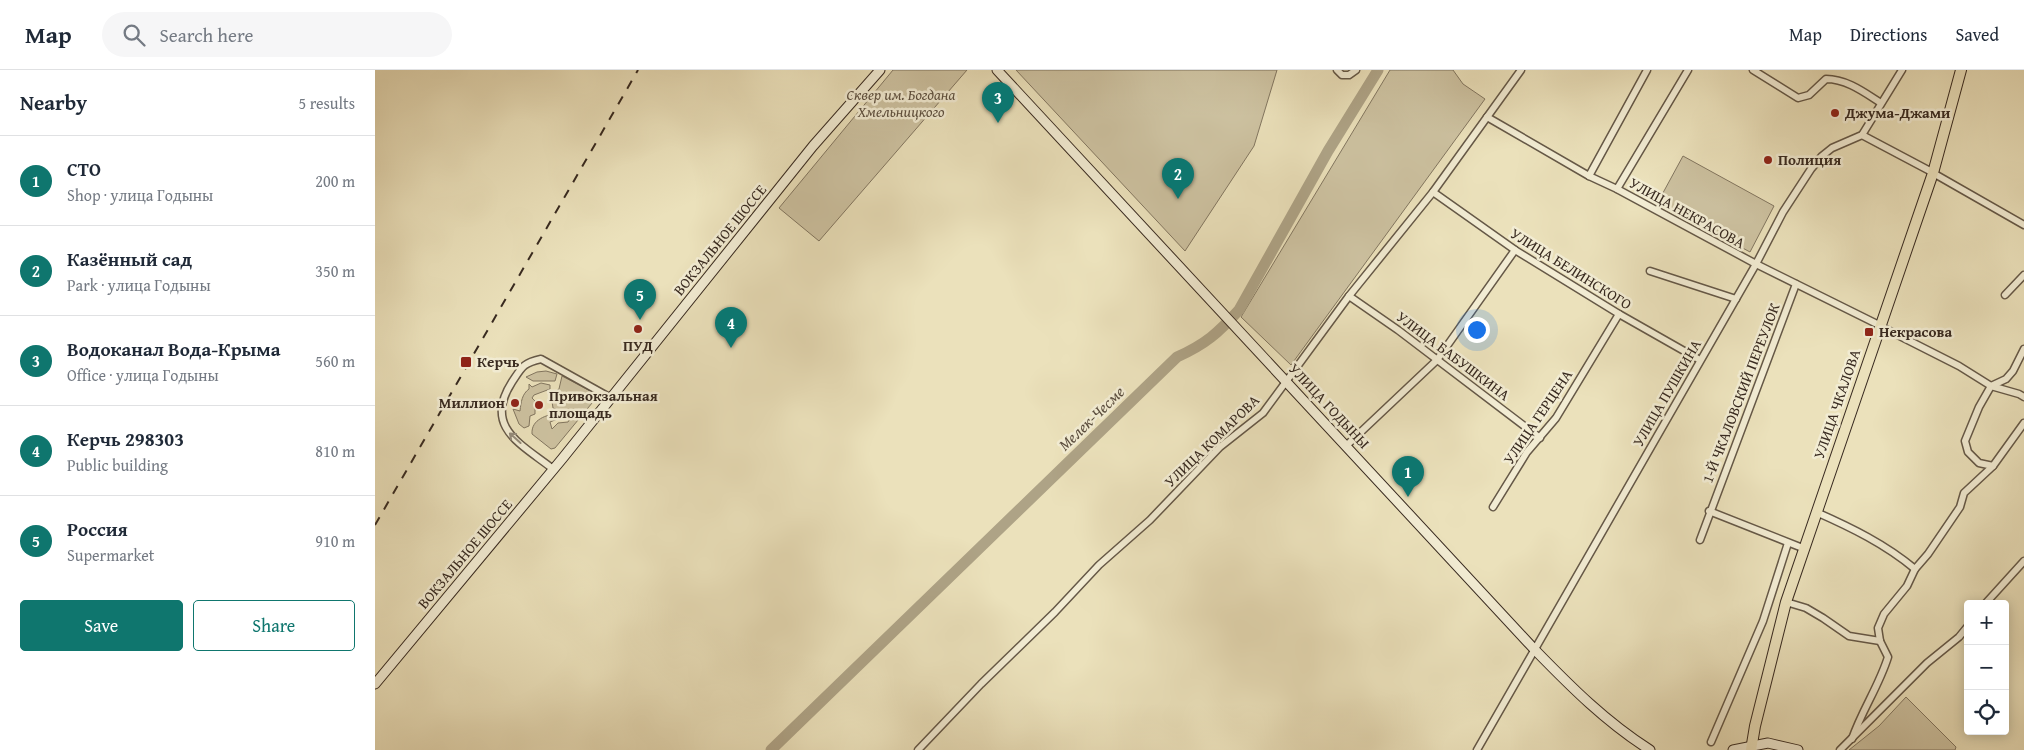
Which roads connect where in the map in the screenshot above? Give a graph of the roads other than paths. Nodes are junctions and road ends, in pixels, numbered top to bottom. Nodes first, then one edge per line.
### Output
1 (880, 70) edge
2 (997, 70) edge
3 (1337, 70) edge
4 (1356, 70) edge
5 (1521, 70) edge
6 (1647, 70) edge
7 (1687, 70) edge
8 (1753, 70) edge
9 (1902, 70) edge
10 (1957, 70) edge
11 (1961, 70) edge
12 (1881, 103) junction
13 (1487, 117) junction
14 (1862, 135) junction
15 (1931, 172) junction
16 (1589, 176) junction
17 (1617, 189) junction
18 (1433, 192) junction
19 (2024, 225) edge
20 (1515, 250) junction
21 (1756, 264) junction
22 (1650, 271) dead end
23 (2024, 275) edge
24 (1796, 284) junction
25 (2005, 295) dead end
26 (1349, 296) junction
27 (1735, 299) junction
28 (1619, 314) junction
29 (1879, 325) junction
30 (2024, 349) edge
31 (1437, 360) junction
32 (1700, 360) junction
33 (1286, 380) junction
34 (1991, 386) junction
35 (2024, 397) edge
36 (611, 398) junction
37 (2024, 423) edge
38 (1540, 438) junction
39 (1347, 445) junction
40 (1993, 466) junction
41 (553, 469) junction
42 (1493, 507) dead end
43 (1709, 511) junction
44 (1814, 512) junction
45 (1699, 540) dead end
46 (1788, 543) junction
47 (1802, 548) junction
48 (2024, 561) edge
49 (1915, 568) junction
50 (1989, 600) edge
51 (1785, 601) junction
52 (1964, 631) edge
53 (1880, 641) junction
54 (1535, 650) junction
55 (375, 684) edge
56 (1852, 739) junction
57 (1711, 742) dead end
58 (1750, 748) edge
59 (918, 750) edge
60 (1477, 750) edge
61 (1650, 750) edge
62 (1733, 750) edge
63 (1798, 750) edge
64 (1840, 750) edge

1 - 36 main road, ВОКЗАЛЬНОЕ ШОССЕ
2 - 33 main road, УЛИЦА ГОДЫНЫ
3 - 4 street
5 - 13 street, УЛИЦА КОМАРОВА
6 - 16 street
7 - 17 street
8 - 12 street
9 - 12 street
10 - 15 main road, УЛИЦА ЧКАЛОВА
11 - 15 main road, УЛИЦА ЧКАЛОВА
12 - 14 street
13 - 16 street, УЛИЦА НЕКРАСОВА
13 - 18 street, УЛИЦА КОМАРОВА
14 - 15 street
14 - 21 street, УЛИЦА ПУШКИНА
15 - 19 street
15 - 29 main road, УЛИЦА ЧКАЛОВА
16 - 17 street, УЛИЦА НЕКРАСОВА
17 - 21 street, УЛИЦА НЕКРАСОВА
18 - 20 street, УЛИЦА БЕЛИНСКОГО
18 - 26 street, УЛИЦА КОМАРОВА
20 - 28 street, УЛИЦА БЕЛИНСКОГО
20 - 31 street
21 - 24 street, УЛИЦА НЕКРАСОВА
21 - 27 street, УЛИЦА ПУШКИНА
22 - 27 street
23 - 25 street
24 - 29 street, УЛИЦА НЕКРАСОВА
24 - 43 street, 1-Й ЧКАЛОВСКИЙ ПЕРЕУЛОК
26 - 31 street, УЛИЦА БАБУШКИНА
26 - 33 street, УЛИЦА КОМАРОВА
27 - 32 street, УЛИЦА ПУШКИНА
28 - 32 street, УЛИЦА БЕЛИНСКОГО
28 - 38 street, УЛИЦА ГЕРЦЕНА
29 - 34 street, УЛИЦА НЕКРАСОВА
29 - 44 main road, УЛИЦА ЧКАЛОВА
30 - 34 street
31 - 38 street, УЛИЦА БАБУШКИНА
31 - 39 street
32 - 54 street, УЛИЦА ПУШКИНА
33 - 39 main road, УЛИЦА ГОДЫНЫ
33 - 59 street, УЛИЦА КОМАРОВА
34 - 35 street, УЛИЦА НЕКРАСОВА
34 - 40 street
36 - 41 main road, ВОКЗАЛЬНОЕ ШОССЕ
41 -> 36 street
37 - 40 street
38 - 42 street, УЛИЦА ГЕРЦЕНА
39 - 54 main road, УЛИЦА ГОДЫНЫ
40 - 49 street
41 - 55 main road, ВОКЗАЛЬНОЕ ШОССЕ
43 - 45 street, 1-Й ЧКАЛОВСКИЙ ПЕРЕУЛОК
43 - 46 street
44 - 47 main road, УЛИЦА ЧКАЛОВА
44 - 49 street
46 - 47 street
46 - 57 street
47 - 51 main road, УЛИЦА ЧКАЛОВА
48 - 50 street
49 - 53 street
51 - 53 street
51 - 58 main road, УЛИЦА ЧКАЛОВА
52 - 56 street
53 - 56 street
54 - 60 street, УЛИЦА ПУШКИНА
54 - 61 main road, УЛИЦА ГОДЫНЫ
56 - 64 street
58 - 62 main road
58 - 63 main road

